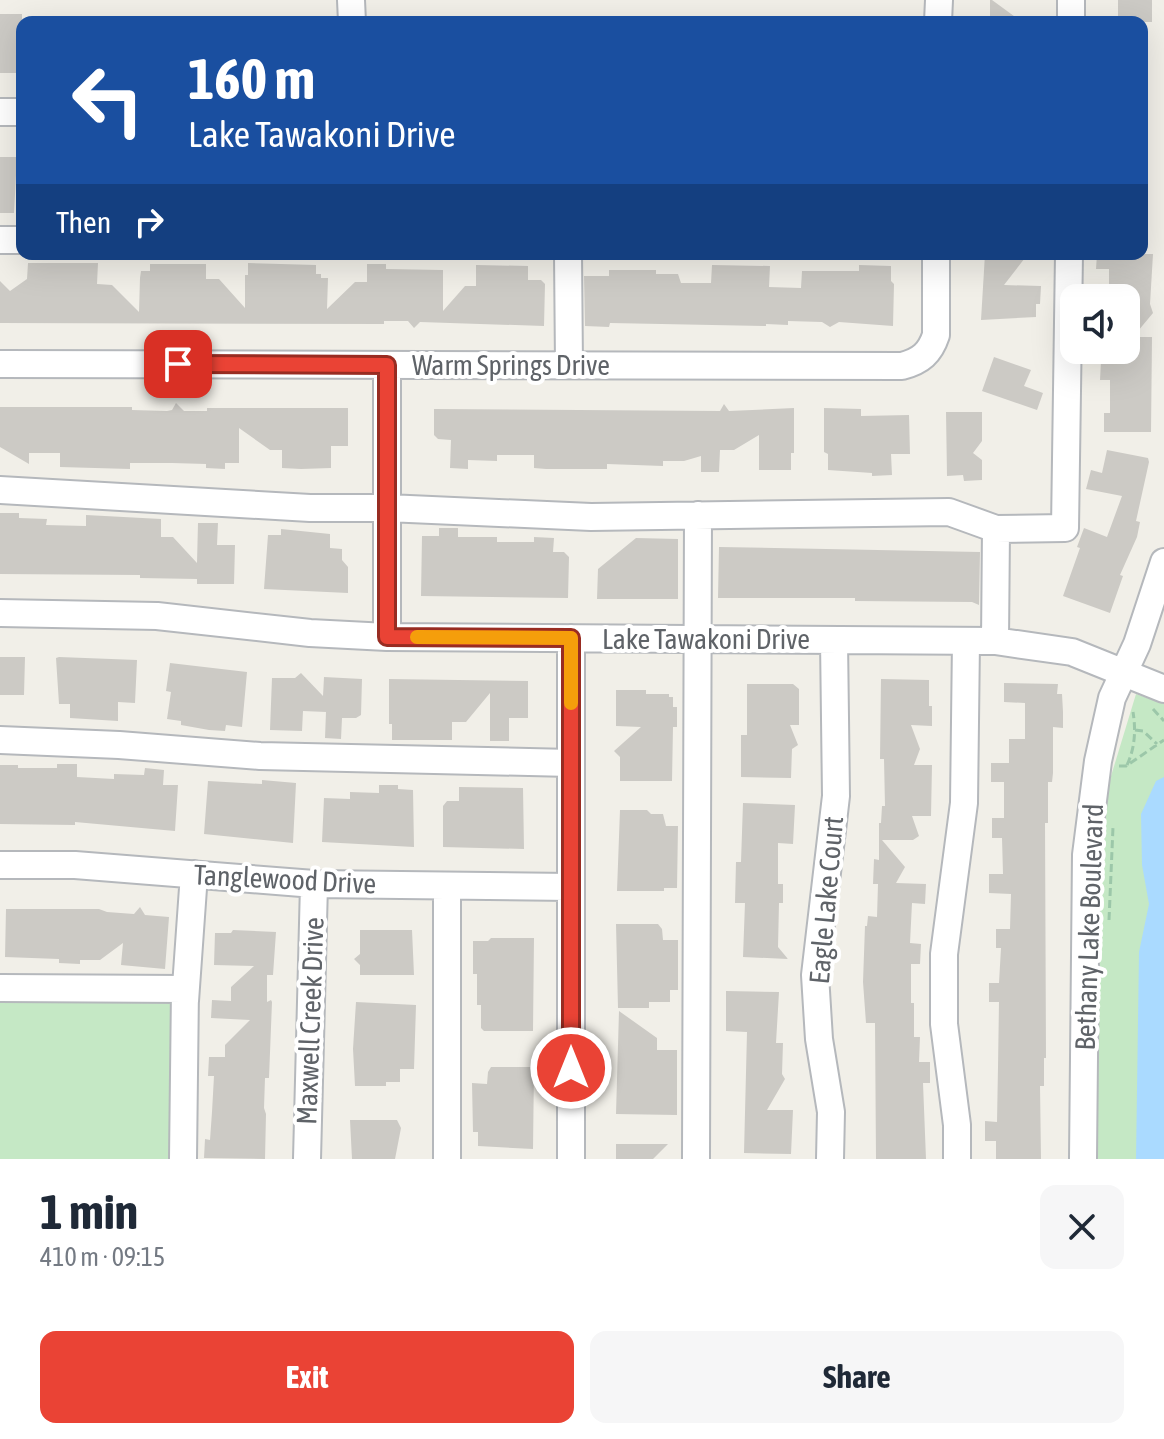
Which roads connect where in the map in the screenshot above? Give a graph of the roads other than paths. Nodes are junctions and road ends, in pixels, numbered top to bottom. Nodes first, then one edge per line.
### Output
1 (568, 260) edge
2 (936, 260) edge
3 (1069, 260) edge
4 (0, 364) edge
5 (387, 365) junction
6 (569, 365) junction
7 (0, 490) edge
8 (387, 508) junction
9 (698, 515) junction
10 (996, 529) junction
11 (1164, 562) edge
12 (0, 613) edge
13 (387, 637) junction
14 (571, 638) junction
15 (696, 639) junction
16 (834, 640) junction
17 (966, 641) junction
18 (995, 641) junction
19 (1123, 674) junction
20 (1155, 699) edge
21 (0, 740) edge
22 (571, 763) junction
23 (0, 865) edge
24 (194, 874) junction
25 (314, 884) junction
26 (447, 886) junction
27 (571, 887) junction
28 (0, 988) edge
29 (185, 1001) junction
30 (183, 1159) edge
31 (307, 1159) edge
32 (447, 1159) edge
33 (571, 1159) edge
34 (696, 1159) edge
35 (830, 1159) edge
36 (957, 1159) edge
37 (1083, 1159) edge

1 - 6 street
2 - 6 street, Warm Springs Drive
3 - 10 street
4 - 5 street, Warm Springs Drive
5 - 6 street, Warm Springs Drive
5 - 8 street
7 - 8 street
8 - 9 street
8 - 13 street
9 - 10 street
9 - 15 street
10 - 18 street
11 - 19 street, Bethany Lake Boulevard
12 - 13 street, Lake Tawakoni Drive
13 - 14 street, Lake Tawakoni Drive
14 - 15 street, Lake Tawakoni Drive
14 - 22 street
15 - 16 street, Lake Tawakoni Drive
15 - 34 street
16 - 17 street, Lake Tawakoni Drive
16 - 35 street, Eagle Lake Court
17 - 18 street, Lake Tawakoni Drive
17 - 36 street
18 - 19 street, Lake Tawakoni Drive
19 - 20 street, Lake Tawakoni Drive
19 - 37 street, Bethany Lake Boulevard
21 - 22 street
22 - 27 street
23 - 24 street, Tanglewood Drive
24 - 25 street, Tanglewood Drive
24 - 29 street
25 - 26 street, Tanglewood Drive
25 - 31 street, Maxwell Creek Drive
26 - 27 street, Tanglewood Drive
26 - 32 street
27 - 33 street
28 - 29 street
29 - 30 street

